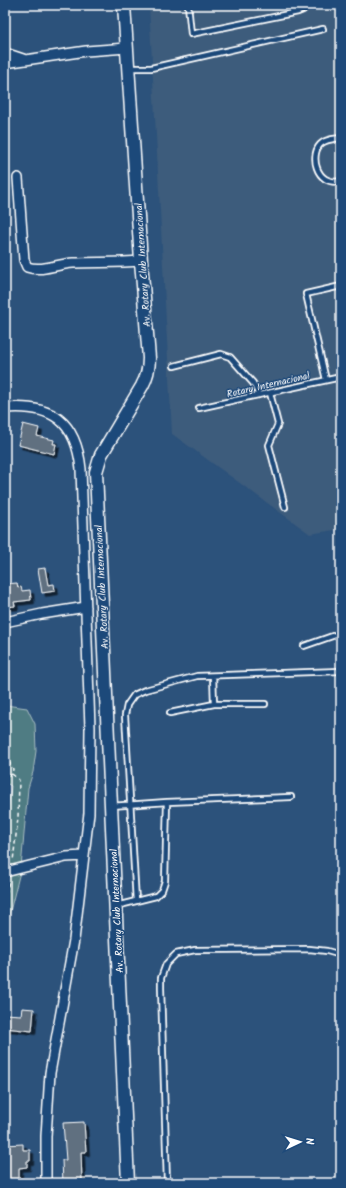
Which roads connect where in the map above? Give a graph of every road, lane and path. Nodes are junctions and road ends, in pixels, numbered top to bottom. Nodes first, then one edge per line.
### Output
1 (124, 5) edge
2 (188, 5) edge
3 (307, 5) edge
4 (323, 30) dead end
5 (127, 48) junction
6 (5, 53) edge
7 (28, 60) junction
8 (5, 63) edge
9 (128, 68) junction
10 (341, 138) edge
11 (18, 178) dead end
12 (341, 181) edge
13 (141, 261) junction
14 (341, 286) edge
15 (174, 366) dead end
16 (341, 377) edge
17 (326, 380) junction
18 (270, 393) junction
19 (260, 395) junction
20 (5, 408) edge
21 (199, 408) dead end
22 (285, 507) dead end
23 (86, 607) junction
24 (5, 622) edge
25 (341, 633) edge
26 (304, 646) dead end
27 (341, 671) edge
28 (213, 676) junction
29 (214, 704) junction
30 (265, 704) dead end
31 (170, 713) dead end
32 (5, 755) edge
33 (12, 774) junction
34 (5, 778) edge
35 (291, 797) dead end
36 (167, 802) junction
37 (131, 804) junction
38 (111, 806) junction
39 (84, 856) junction
40 (8, 871) edge
41 (5, 900) edge
42 (136, 901) junction
43 (116, 906) junction
44 (341, 955) edge
45 (46, 1183) edge
46 (128, 1183) edge
47 (167, 1183) edge

1 - 5 main road, Av. Rotary Club Internacional
2 - 3 lane
4 - 9 lane
5 - 7 street
5 - 9 main road, Av. Rotary Club Internacional
6 - 7 street
7 - 8 street
9 - 13 main road, Av. Rotary Club Internacional
10 - 12 lane
11 - 13 street
13 - 38 main road, Av. Rotary Club Internacional
14 - 17 lane
15 - 19 lane
16 - 17 lane, Rotary Internacional
17 - 18 lane, Rotary Internacional
18 - 19 lane, Rotary Internacional
18 - 22 lane
19 - 21 lane, Rotary Internacional
20 - 23 street
23 - 24 street
23 - 39 street
25 - 26 lane
27 - 28 lane
28 - 29 lane
28 - 37 lane
29 - 30 lane
29 - 31 lane
32 - 33 path
33 - 34 path
33 - 40 path
35 - 36 lane
36 - 37 lane
36 - 42 lane
37 - 38 lane
37 - 42 lane
38 - 43 main road, Av. Rotary Club Internacional
39 - 40 street
39 - 45 street
40 - 41 path
42 - 43 lane
43 - 46 main road, Av. Rotary Club Internacional
44 - 47 lane

